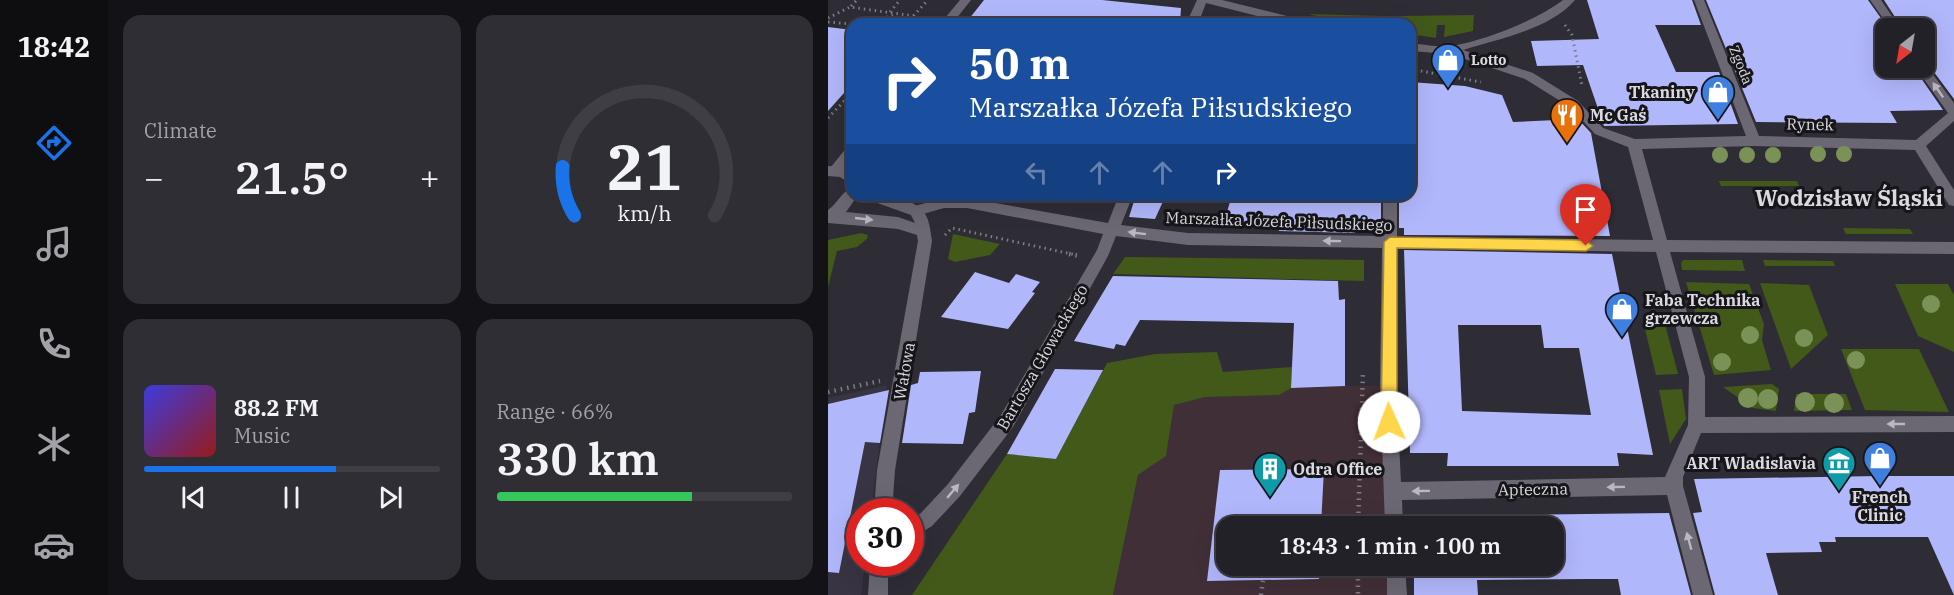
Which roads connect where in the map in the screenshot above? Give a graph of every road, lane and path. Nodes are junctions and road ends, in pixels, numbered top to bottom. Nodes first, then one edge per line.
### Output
1 (857, 0) edge
2 (900, 0) edge
3 (928, 0) edge
4 (966, 0) edge
5 (1202, 0) edge
6 (1209, 0) edge
7 (1570, 0) edge
8 (1699, 0) edge
9 (1875, 0) edge
10 (1555, 6) edge
11 (850, 7) junction
12 (889, 13) junction
13 (899, 14) junction
14 (914, 16) joint
15 (881, 18) edge
16 (951, 18) edge
17 (1194, 18) edge
18 (1280, 18) edge
19 (1888, 18) edge
20 (828, 20) edge
21 (846, 23) edge
22 (1416, 47) edge
23 (1450, 50) junction
24 (1416, 69) edge
25 (1930, 78) edge
26 (1486, 84) dead end
27 (846, 99) edge
28 (1954, 113) edge
29 (828, 118) edge
30 (1596, 127) junction
31 (1754, 141) junction
32 (1634, 144) junction
33 (1919, 145) junction
34 (846, 156) edge
35 (832, 171) edge
36 (846, 175) edge
37 (847, 201) edge
38 (888, 201) edge
39 (1124, 201) edge
40 (1390, 201) edge
41 (1954, 201) edge
42 (916, 211) junction
43 (829, 216) edge
44 (1112, 230) junction
45 (923, 231) junction
46 (1390, 242) junction
47 (1663, 245) junction
48 (1954, 248) edge
49 (1364, 361) dead end
50 (891, 379) dead end
51 (828, 392) edge
52 (1696, 425) junction
53 (1952, 428) edge
54 (1674, 486) junction
55 (1392, 491) junction
56 (884, 498) edge
57 (1358, 516) edge
58 (1393, 516) edge
59 (924, 521) edge
60 (879, 576) edge
61 (1358, 576) edge
62 (1396, 576) edge
63 (1263, 579) dead end
64 (878, 595) edge
65 (1261, 595) edge
66 (1358, 595) edge
67 (1397, 595) edge
68 (1703, 595) edge

1 - 11 path
2 - 12 path
3 - 14 path
4 - 16 street
5 - 17 street
6 - 18 street
7 - 10 street
8 - 31 street, Zgoda
9 - 19 street
10 - 23 street
10 - 30 path
11 - 12 path
11 - 20 path
12 - 13 path
13 - 14 path
13 - 15 path
20 - 21 path
22 - 23 street
23 - 30 street
24 - 26 path
28 -> 25 street
27 - 29 path
28 - 33 street
30 - 32 street, Rynek
31 - 32 street, Rynek
31 - 33 street, Rynek
32 - 47 street
33 - 41 street
34 - 35 street
35 - 36 street
37 - 43 street
38 - 42 street
39 - 44 street, Bartosza Głowackiego
40 - 46 street
42 - 44 street, Marszałka Józefa Piłsudskiego
42 - 45 street, Wałowa
43 -> 45 street
46 -> 44 street, Marszałka Józefa Piłsudskiego
59 -> 44 street, Bartosza Głowackiego
45 - 56 street, Wałowa
46 - 47 street, Marszałka Józefa Piłsudskiego
46 - 55 street
47 - 48 street
47 - 52 street
49 - 57 path
50 - 51 path
53 -> 52 street
52 - 54 street
54 -> 55 street, Apteczna
68 -> 54 street
55 - 58 street
60 - 64 street
61 - 66 path
62 - 67 street
63 - 65 path

